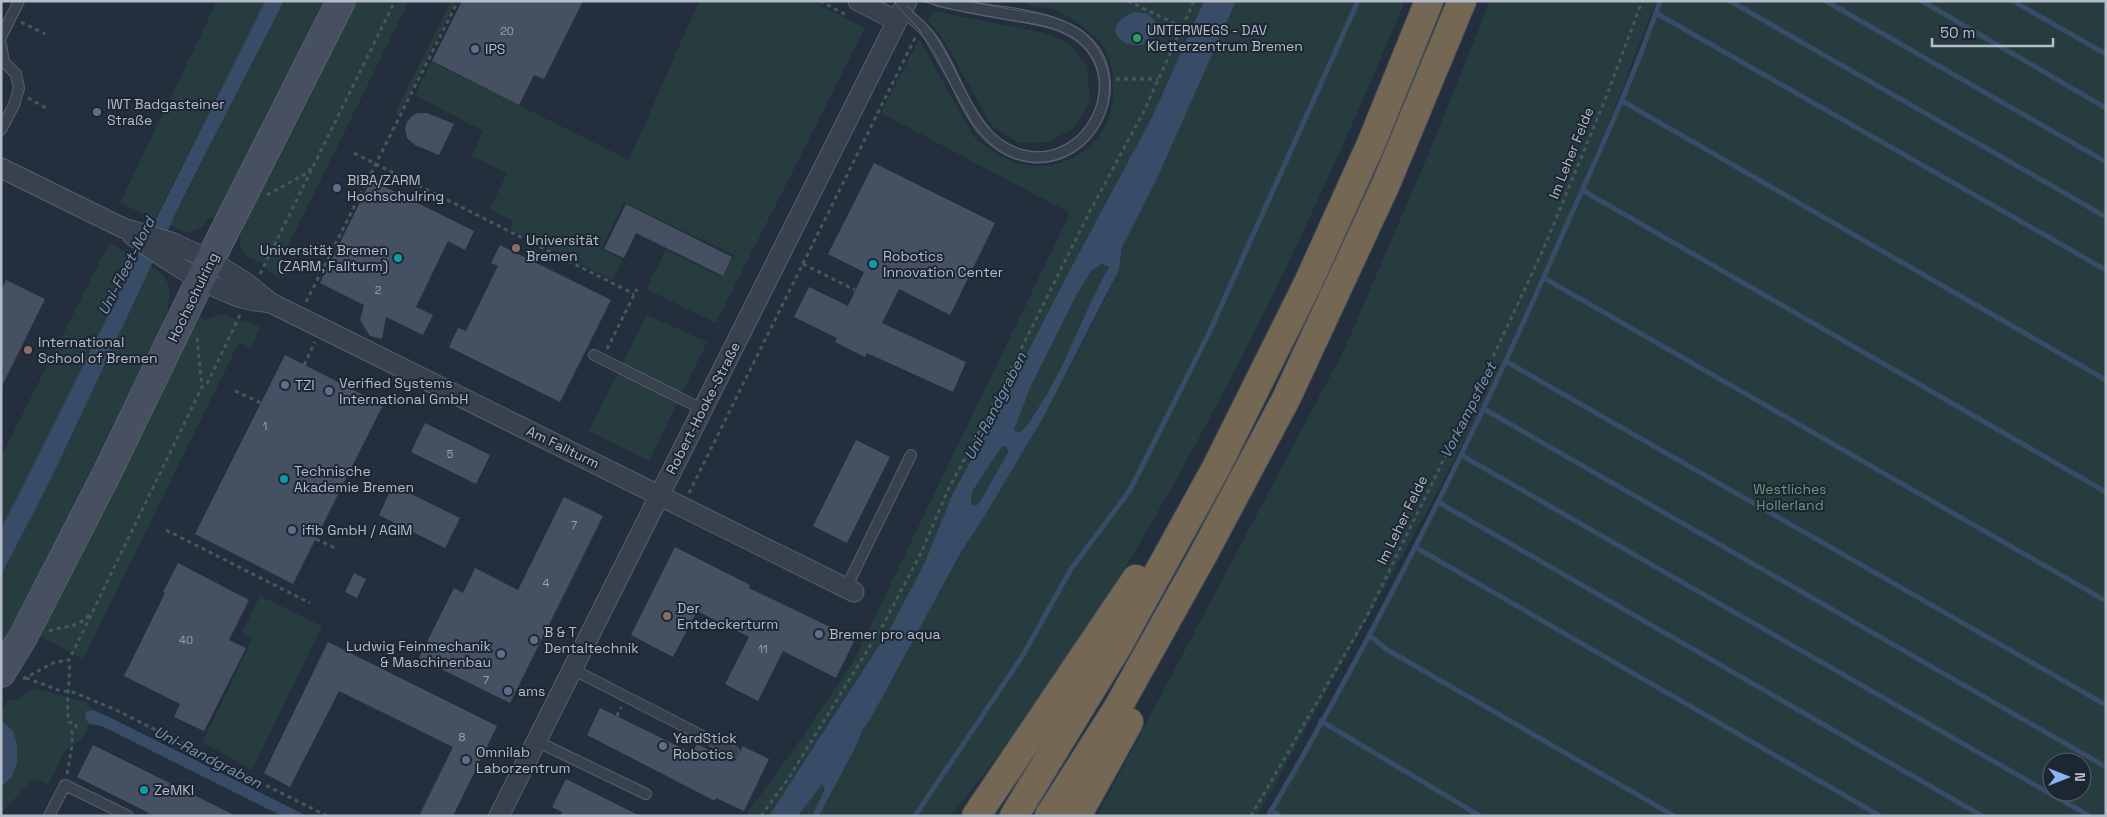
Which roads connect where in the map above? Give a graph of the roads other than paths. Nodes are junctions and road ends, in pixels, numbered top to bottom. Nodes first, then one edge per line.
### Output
1 (19, 1) edge
2 (341, 1) edge
3 (938, 1) edge
4 (1429, 1) edge
5 (1462, 1) edge
6 (861, 3) edge
7 (902, 12) edge
8 (1, 37) edge
9 (1, 44) edge
10 (1, 130) edge
11 (1, 168) edge
12 (206, 270) junction
13 (598, 357) road end
14 (702, 409) junction
15 (911, 455) dead end
16 (1216, 468) junction
17 (659, 494) junction
18 (850, 590) joint
19 (1180, 595) junction
20 (572, 669) junction
21 (14, 678) edge
22 (536, 741) junction
23 (734, 752) dead end
24 (646, 794) dead end
25 (50, 816) edge
26 (128, 816) edge
27 (499, 816) edge
28 (976, 816) edge
29 (1014, 816) edge
30 (1049, 816) edge
31 (1078, 816) edge

1 - 8 lane
2 - 12 street, Hochschulring
3 - 7 lane
4 - 16 highway
5 - 19 highway
6 - 7 street
7 - 14 street, Robert-Hooke-Straße
9 - 10 lane
11 - 12 street, Am Fallturm
12 - 17 street, Am Fallturm
12 - 21 street, Hochschulring
13 - 14 lane
14 - 17 street, Robert-Hooke-Straße
15 - 18 lane
16 - 28 highway
16 - 29 highway
17 - 18 street, Am Fallturm
17 - 20 street, Robert-Hooke-Straße
19 - 30 highway
19 - 31 highway
20 - 22 street, Robert-Hooke-Straße
20 - 23 lane
22 - 24 lane
22 - 27 street, Robert-Hooke-Straße
25 - 26 lane

